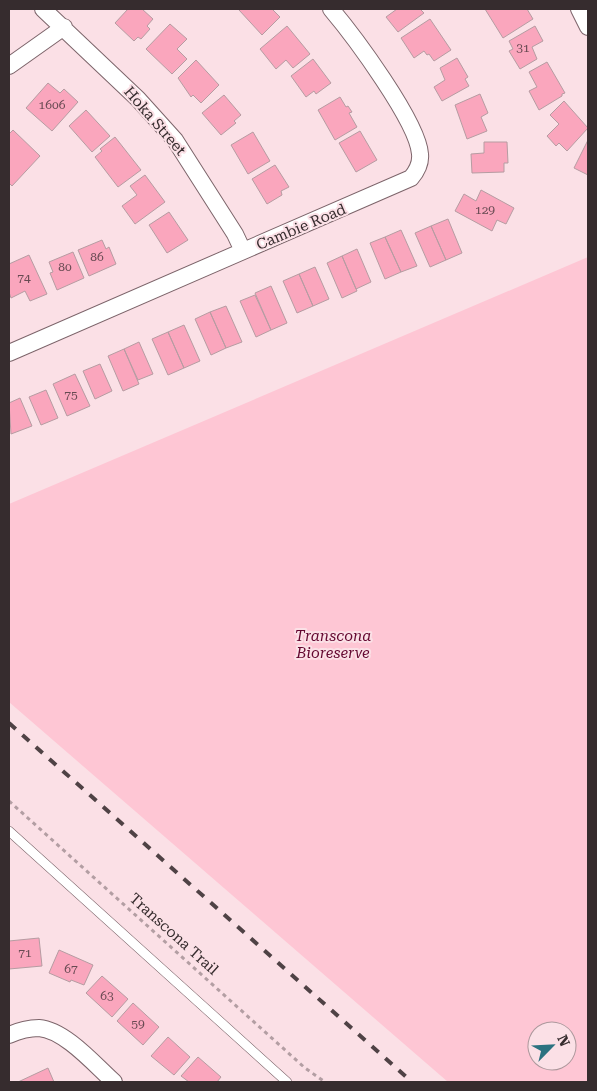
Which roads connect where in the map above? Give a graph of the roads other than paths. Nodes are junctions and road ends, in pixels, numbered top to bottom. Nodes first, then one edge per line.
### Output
1 (43, 9) edge
2 (331, 9) edge
3 (579, 9) edge
4 (64, 27) junction
5 (588, 27) edge
6 (9, 66) edge
7 (243, 251) junction
8 (9, 353) edge
9 (9, 832) edge
10 (9, 1035) edge
11 (114, 1082) edge
12 (287, 1082) edge

1 - 4 street, Hoka Street
2 - 7 street, Cambie Road
3 - 5 street
4 - 6 street
4 - 7 street, Hoka Street
7 - 8 street, Cambie Road
9 - 12 lane
10 - 11 street

